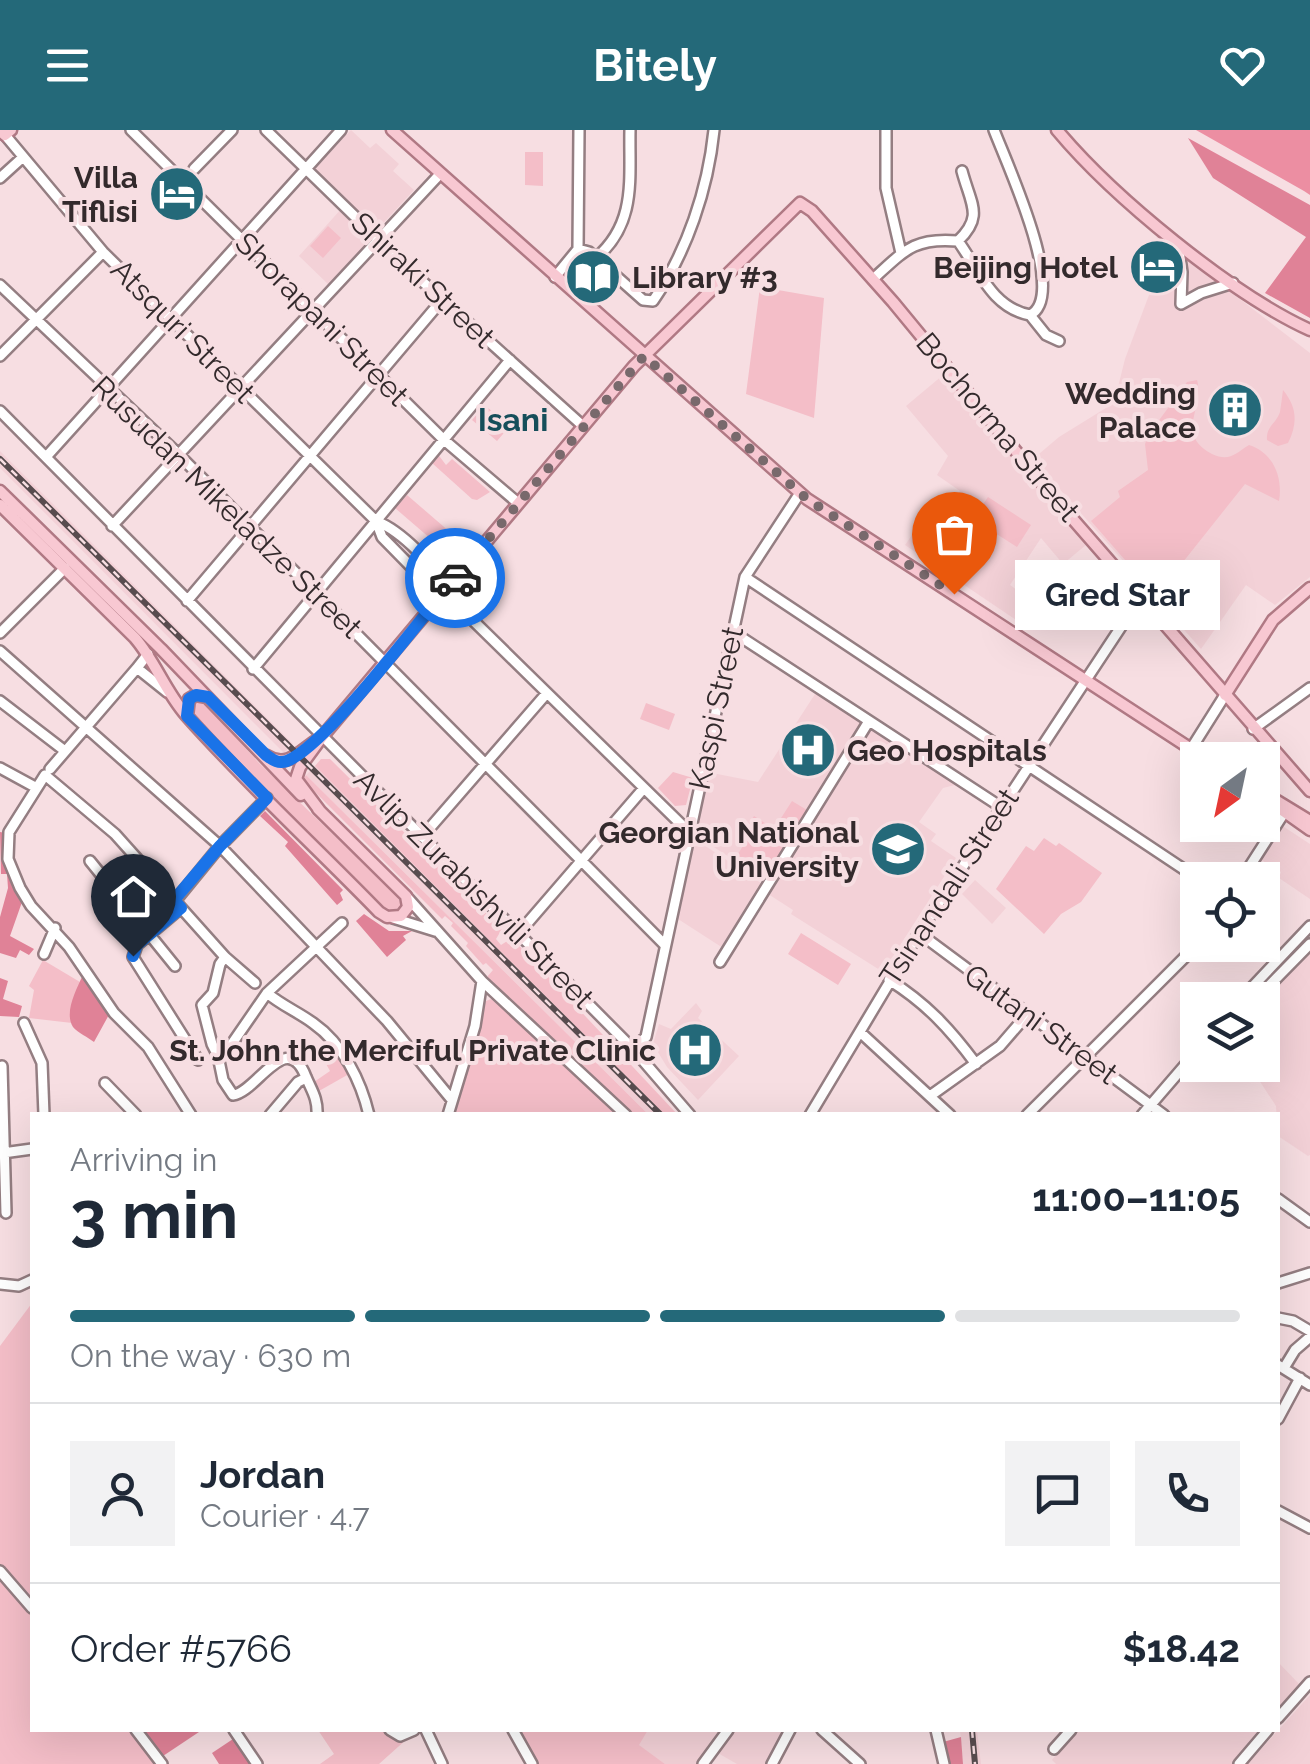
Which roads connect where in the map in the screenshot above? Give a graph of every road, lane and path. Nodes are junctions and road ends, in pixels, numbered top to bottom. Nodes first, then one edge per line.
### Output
1 (132, 130) edge
2 (232, 130) edge
3 (266, 130) edge
4 (341, 130) edge
5 (579, 130) edge
6 (630, 130) edge
7 (714, 130) edge
8 (886, 130) edge
9 (994, 130) edge
10 (1057, 130) edge
11 (396, 131) edge
12 (5, 132) edge
13 (22, 158) junction
14 (194, 169) dead end
15 (306, 170) junction
16 (962, 171) dead end
17 (440, 174) junction
18 (0, 178) edge
19 (242, 240) junction
20 (378, 240) junction
21 (958, 241) junction
22 (1177, 242) junction
23 (578, 249) junction
24 (103, 252) junction
25 (901, 253) junction
26 (596, 258) junction
27 (555, 277) junction
28 (874, 278) junction
29 (1232, 283) junction
30 (0, 285) edge
31 (442, 300) junction
32 (313, 310) junction
33 (1030, 315) junction
34 (171, 319) junction
35 (36, 320) junction
36 (1291, 321) junction
37 (1310, 330) edge
38 (1310, 338) edge
39 (1059, 340) dead end
40 (0, 356) edge
41 (644, 356) junction
42 (510, 360) junction
43 (379, 375) junction
44 (241, 388) junction
45 (108, 389) junction
46 (0, 411) edge
47 (584, 426) junction
48 (443, 438) junction
49 (178, 455) junction
50 (310, 456) junction
51 (46, 458) junction
52 (0, 490) edge
53 (800, 493) junction
54 (518, 503) junction
55 (0, 505) edge
56 (376, 520) junction
57 (112, 526) junction
58 (250, 527) junction
59 (65, 568) junction
60 (745, 576) junction
61 (1310, 588) edge
62 (315, 592) junction
63 (444, 592) junction
64 (1142, 596) junction
65 (187, 601) junction
66 (733, 632) junction
67 (0, 633) edge
68 (0, 650) edge
69 (148, 654) junction
70 (384, 662) junction
71 (136, 668) junction
72 (254, 669) junction
73 (1084, 678) junction
74 (1310, 688) edge
75 (547, 693) junction
76 (1225, 695) junction
77 (172, 696) junction
78 (208, 697) junction
79 (0, 701) edge
80 (187, 716) junction
81 (870, 721) junction
82 (85, 728) junction
83 (1254, 728) junction
84 (322, 736) junction
85 (250, 742) junction
86 (1182, 742) edge
87 (1195, 742) edge
88 (65, 751) junction
89 (485, 764) junction
90 (1028, 765) junction
91 (0, 768) edge
92 (47, 772) junction
93 (35, 787) junction
94 (644, 788) junction
95 (1310, 791) edge
96 (267, 798) junction
97 (1280, 805) edge
98 (1001, 807) junction
99 (1280, 810) edge
100 (320, 811) junction
101 (1284, 813) junction
102 (1310, 822) edge
103 (1310, 830) edge
104 (690, 833) junction
105 (422, 838) junction
106 (220, 846) junction
107 (90, 861) dead end
108 (581, 861) junction
109 (1252, 862) edge
110 (1180, 867) edge
111 (406, 896) junction
112 (178, 904) junction
113 (393, 918) junction
114 (342, 924) dead end
115 (1310, 926) edge
116 (55, 928) junction
117 (437, 932) junction
118 (918, 933) junction
119 (518, 934) junction
120 (149, 935) junction
121 (664, 944) junction
122 (1310, 944) edge
123 (317, 945) junction
124 (44, 954) dead end
125 (225, 957) junction
126 (720, 962) dead end
127 (1180, 962) edge
128 (175, 966) dead end
129 (888, 980) junction
130 (482, 981) junction
131 (1257, 982) edge
132 (1273, 982) edge
133 (255, 983) dead end
134 (266, 993) junction
135 (1026, 1016) junction
136 (24, 1023) dead end
137 (860, 1032) junction
138 (633, 1049) junction
139 (218, 1056) junction
140 (1086, 1057) junction
141 (198, 1060) dead end
142 (976, 1064) junction
143 (2, 1066) edge
144 (1180, 1070) edge
145 (306, 1078) junction
146 (105, 1084) dead end
147 (1, 1090) edge
148 (930, 1096) junction
149 (452, 1100) junction
150 (1149, 1104) junction
151 (44, 1112) edge
152 (133, 1112) edge
153 (190, 1112) edge
154 (273, 1112) edge
155 (317, 1112) edge
156 (369, 1112) edge
157 (449, 1112) edge
158 (623, 1112) edge
159 (687, 1112) edge
160 (812, 1112) edge
161 (947, 1112) edge
162 (1030, 1112) edge
163 (1144, 1112) edge
164 (1160, 1112) edge
165 (30, 1149) edge
166 (2, 1152) edge
167 (1280, 1200) edge
168 (6, 1213) dead end
169 (1310, 1222) edge
170 (1310, 1273) edge
171 (30, 1281) edge
172 (1280, 1283) edge
173 (0, 1284) edge
174 (1280, 1319) edge
175 (1310, 1334) edge
176 (1281, 1366) edge
177 (1300, 1378) junction
178 (1310, 1386) edge
179 (1280, 1416) edge
180 (1280, 1513) edge
181 (1310, 1528) edge
182 (0, 1571) edge
183 (30, 1606) edge
184 (1310, 1682) edge
185 (1280, 1716) edge
186 (138, 1732) edge
187 (235, 1732) edge
188 (427, 1732) edge
189 (514, 1732) edge
190 (727, 1732) edge
191 (789, 1732) edge
192 (824, 1732) edge
193 (936, 1732) edge
194 (1069, 1732) edge
195 (1266, 1732) edge
196 (1054, 1750) dead end
197 (162, 1764) edge
198 (257, 1764) edge
199 (442, 1764) edge
200 (532, 1764) edge
201 (703, 1764) edge
202 (772, 1764) edge
203 (860, 1764) edge
204 (944, 1764) edge
205 (1239, 1764) edge

1 - 19 street, Shorapani Street
2 - 14 street
3 - 15 street, Shiraki Street
4 - 15 street
5 - 23 street
6 - 26 street
7 - 26 street
8 - 25 street
9 - 33 street
10 - 22 main road
11 - 17 main road
12 - 13 street, Atsquri Street
13 - 18 street
13 - 24 street, Atsquri Street
15 - 19 street
15 - 20 street, Shiraki Street
16 - 21 street
17 - 20 street
17 - 27 main road
19 - 32 street, Shorapani Street
19 - 34 street
20 - 31 street, Shiraki Street
20 - 32 street
21 - 25 street
21 - 33 street
22 - 29 main road
22 - 29 street
23 - 26 street
23 - 27 street
24 - 34 street, Atsquri Street
24 - 35 street
25 - 28 street
27 - 41 main road
28 - 41 main road, Bochorma Street
28 - 64 main road, Bochorma Street
29 - 36 main road
30 - 35 street, Rusudan Mikeladze Street
31 - 42 street, Shiraki Street
31 - 43 street
32 - 43 street, Shorapani Street
32 - 44 street
33 - 39 street
34 - 44 street, Atsquri Street
34 - 45 street
35 - 40 street
35 - 45 street, Rusudan Mikeladze Street
36 - 37 main road
36 - 38 main road
41 - 47 main road
41 - 53 main road
42 - 47 street, Shiraki Street
42 - 48 street
43 - 48 street, Shorapani Street
43 - 50 street
44 - 49 street
44 - 50 street, Atsquri Street
45 - 49 street, Rusudan Mikeladze Street
45 - 51 street
46 - 51 street, Avlip Zurabishvili Street
47 - 54 main road
48 - 54 street, Shorapani Street
48 - 56 street
49 - 57 street
49 - 58 street, Rusudan Mikeladze Street
50 - 56 street, Atsquri Street
50 - 58 street
51 - 57 street, Avlip Zurabishvili Street
52 - 78 main road
53 - 60 street, Kaspi Street
53 - 73 main road
54 - 63 main road
55 - 59 main road
56 - 62 street
56 - 63 street, Atsquri Street
57 - 65 street, Avlip Zurabishvili Street
58 - 62 street, Rusudan Mikeladze Street
58 - 65 street
59 - 67 street
59 - 69 main road
60 - 66 street, Kaspi Street
60 - 90 street
61 - 76 main road
62 - 70 street, Rusudan Mikeladze Street
62 - 72 street
63 - 70 main road
63 - 75 street, Atsquri Street
64 - 73 street, Tsinandali Street
64 - 76 main road, Bochorma Street
65 - 72 street, Avlip Zurabishvili Street
66 - 81 street
66 - 104 street, Kaspi Street
68 - 82 street
69 - 71 street
69 - 77 main road
70 - 84 main road
70 - 89 street, Rusudan Mikeladze Street
71 - 77 street
71 - 82 street
72 - 84 street, Avlip Zurabishvili Street
73 - 86 main road
73 - 90 street, Tsinandali Street
74 - 83 street
75 - 89 street
75 - 94 street, Atsquri Street
76 - 83 main road, Bochorma Street
76 - 87 street
77 - 80 main road
78 - 80 main road
78 - 85 main road
79 - 88 street
80 - 96 main road
81 - 98 street
81 - 126 street
82 - 88 street
82 - 106 street
83 - 95 main road, Bochorma Street
84 - 85 main road
84 - 100 main road
84 - 105 street, Avlip Zurabishvili Street
85 - 100 main road
88 - 92 street
89 - 105 street
89 - 108 street, Rusudan Mikeladze Street
90 - 98 street, Tsinandali Street
90 - 110 street
91 - 93 street
92 - 93 street
92 - 112 street
93 - 116 street
94 - 104 street, Atsquri Street
94 - 108 street
96 - 106 street
96 - 113 main road
97 - 102 main road
98 - 118 street, Tsinandali Street
99 - 101 main road
100 - 111 main road
101 - 103 main road
101 - 109 street
104 - 121 street, Kaspi Street
105 - 119 street, Avlip Zurabishvili Street
106 - 112 street
106 - 123 street
107 - 120 street
108 - 119 street
108 - 121 street, Rusudan Mikeladze Street
111 - 113 main road
111 - 117 street
112 - 120 street
112 - 125 street
113 - 117 street
114 - 123 street
115 - 131 street
116 - 124 street
116 - 153 street
117 - 130 street
118 - 129 street, Tsinandali Street
118 - 135 street, Gutani Street
119 - 138 street, Avlip Zurabishvili Street
120 - 128 street
120 - 141 street
121 - 138 street, Kaspi Street
122 - 132 street
123 - 134 street
123 - 149 street
125 - 133 street
125 - 139 street
127 - 140 street
129 - 137 street, Tsinandali Street
129 - 142 street
130 - 149 street
130 - 158 street
134 - 139 street
134 - 156 street
135 - 140 street, Gutani Street
135 - 142 street
136 - 151 street
137 - 148 street
137 - 160 street, Tsinandali Street
138 - 159 street, Avlip Zurabishvili Street
139 - 145 street
140 - 150 street, Gutani Street
140 - 162 street
142 - 148 street
143 - 147 street
144 - 150 street
145 - 154 street
145 - 155 street
146 - 152 street
147 - 166 street
148 - 161 street
149 - 157 street
150 - 163 street
150 - 164 street, Gutani Street
165 - 166 street
166 - 168 street
167 - 169 street
170 - 172 street
171 - 173 street
174 - 175 street
175 - 176 street
176 - 177 street
177 - 178 street
177 - 179 street
180 - 181 street
182 - 183 street
184 - 185 street
186 - 197 street
187 - 198 street
188 - 199 street
189 - 200 street
190 - 201 street
191 - 202 street
192 - 203 street
193 - 204 street
194 - 196 street
195 - 205 street

